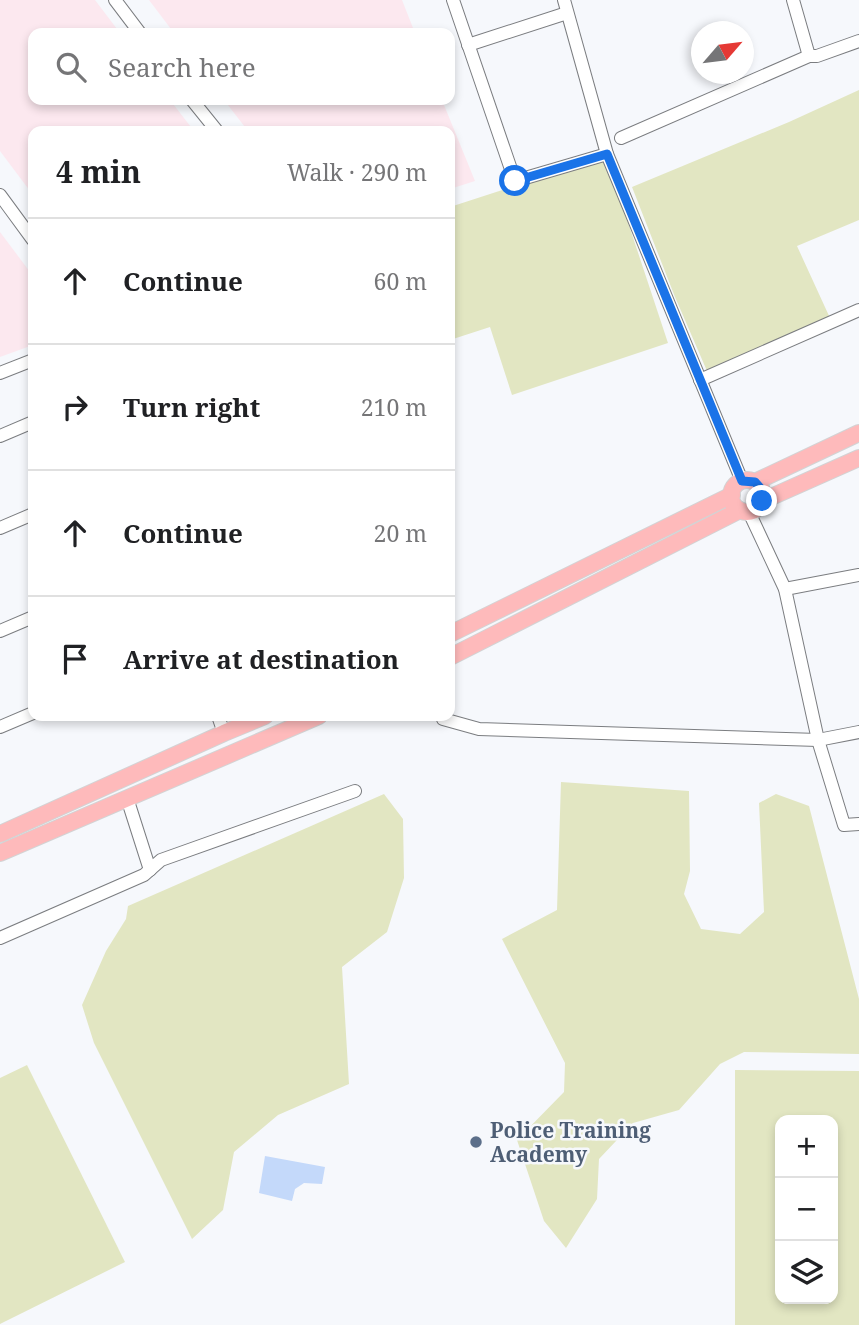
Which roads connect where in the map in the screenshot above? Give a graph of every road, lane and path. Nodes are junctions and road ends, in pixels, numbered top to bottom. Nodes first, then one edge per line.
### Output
1 (115, 0) edge
2 (453, 0) edge
3 (793, 0) edge
4 (566, 7) edge
5 (137, 28) edge
6 (859, 41) edge
7 (468, 45) junction
8 (809, 56) junction
9 (196, 105) edge
10 (213, 126) edge
11 (621, 138) dead end
12 (607, 154) junction
13 (0, 195) edge
14 (28, 233) edge
15 (859, 310) edge
16 (28, 362) edge
17 (0, 373) edge
18 (700, 380) junction
19 (28, 424) edge
20 (859, 433) edge
21 (0, 436) edge
22 (859, 457) edge
23 (749, 482) junction
24 (732, 495) junction
25 (762, 501) junction
26 (744, 511) junction
27 (28, 515) edge
28 (0, 528) edge
29 (859, 575) edge
30 (785, 589) junction
31 (28, 619) edge
32 (0, 631) edge
33 (455, 632) edge
34 (455, 655) edge
35 (28, 715) edge
36 (220, 721) edge
37 (253, 721) edge
38 (307, 721) edge
39 (450, 721) edge
40 (0, 727) edge
41 (859, 732) edge
42 (224, 733) junction
43 (818, 740) junction
44 (355, 791) dead end
45 (127, 798) junction
46 (859, 824) edge
47 (0, 834) edge
48 (0, 853) edge
49 (150, 870) junction
50 (0, 938) edge

1 - 5 street
2 - 7 street
3 - 8 street
4 - 7 street
4 - 12 street
6 - 8 street
7 - 12 street
8 - 11 street
9 - 10 street
12 - 18 street
13 - 14 street
15 - 18 street
16 - 17 street
18 - 23 street
19 - 21 street
20 - 23 main road
22 - 25 main road
23 - 24 main road
23 - 25 main road
24 - 26 main road
24 - 33 main road
25 - 26 main road
26 - 30 street
26 - 34 main road
27 - 28 street
29 - 30 street
30 - 43 street
31 - 32 street
35 - 40 street
36 - 42 street
37 - 42 main road
38 - 45 main road
39 - 43 street
41 - 43 street
42 - 47 main road
43 - 46 street
44 - 49 street
45 - 48 main road
45 - 49 street
49 - 50 street

